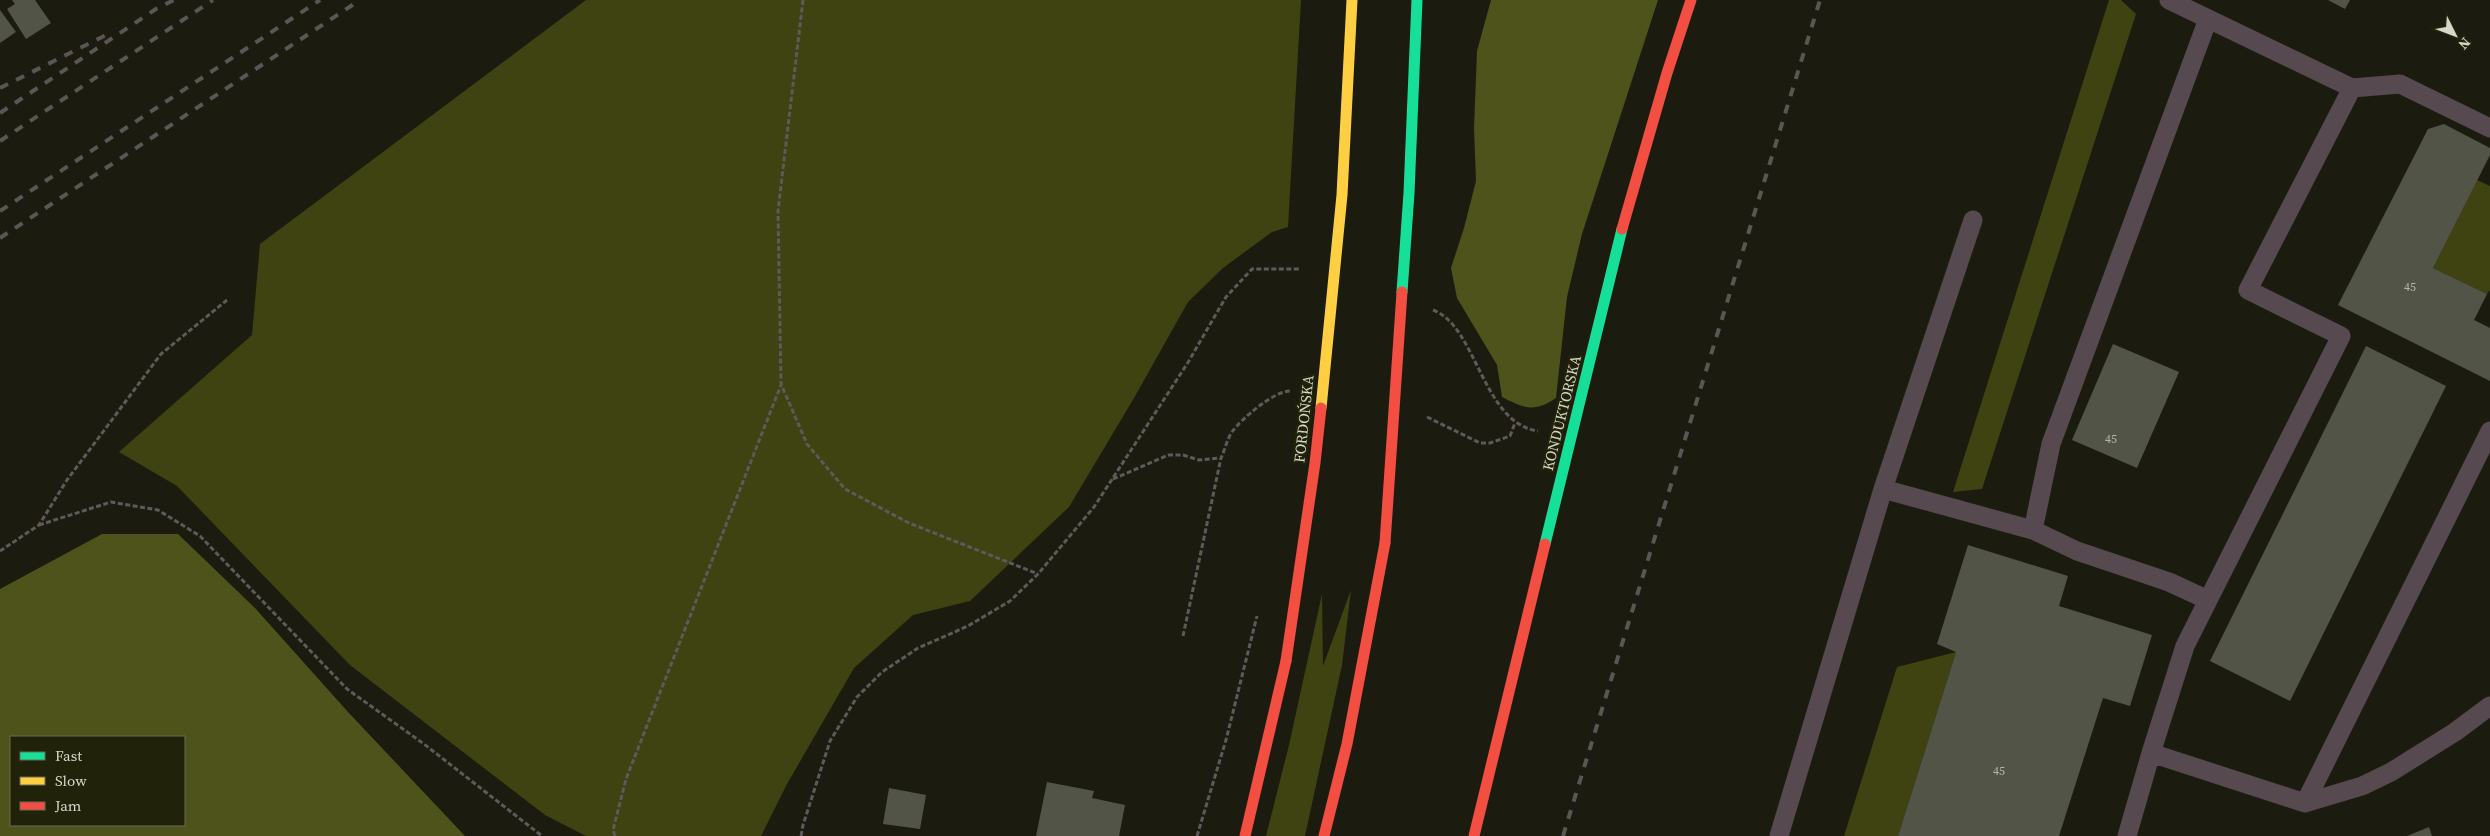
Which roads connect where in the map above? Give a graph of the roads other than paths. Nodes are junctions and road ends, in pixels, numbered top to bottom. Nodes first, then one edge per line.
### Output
1 (1352, 0) edge
2 (1417, 0) edge
3 (1692, 0) edge
4 (2169, 0) edge
5 (2208, 19) junction
6 (2352, 88) junction
7 (2490, 128) edge
8 (1973, 220) dead end
9 (2490, 431) edge
10 (1883, 489) junction
11 (2033, 530) junction
12 (2208, 600) junction
13 (2490, 706) edge
14 (2151, 753) junction
15 (2305, 804) junction
16 (1245, 836) edge
17 (1324, 836) edge
18 (1474, 836) edge
19 (1780, 836) edge
20 (2127, 836) edge

1 - 16 main road, FORDOŃSKA, bridge
2 - 17 main road, bridge
3 - 18 main road, KONDUKTORSKA
4 - 5 lane
5 - 6 lane
5 - 11 lane
6 - 7 lane
6 - 12 lane
8 - 10 lane
9 - 15 lane
10 - 11 lane
10 - 19 lane
11 - 12 lane
12 - 14 lane
13 - 15 lane
14 - 15 lane
14 - 20 lane

